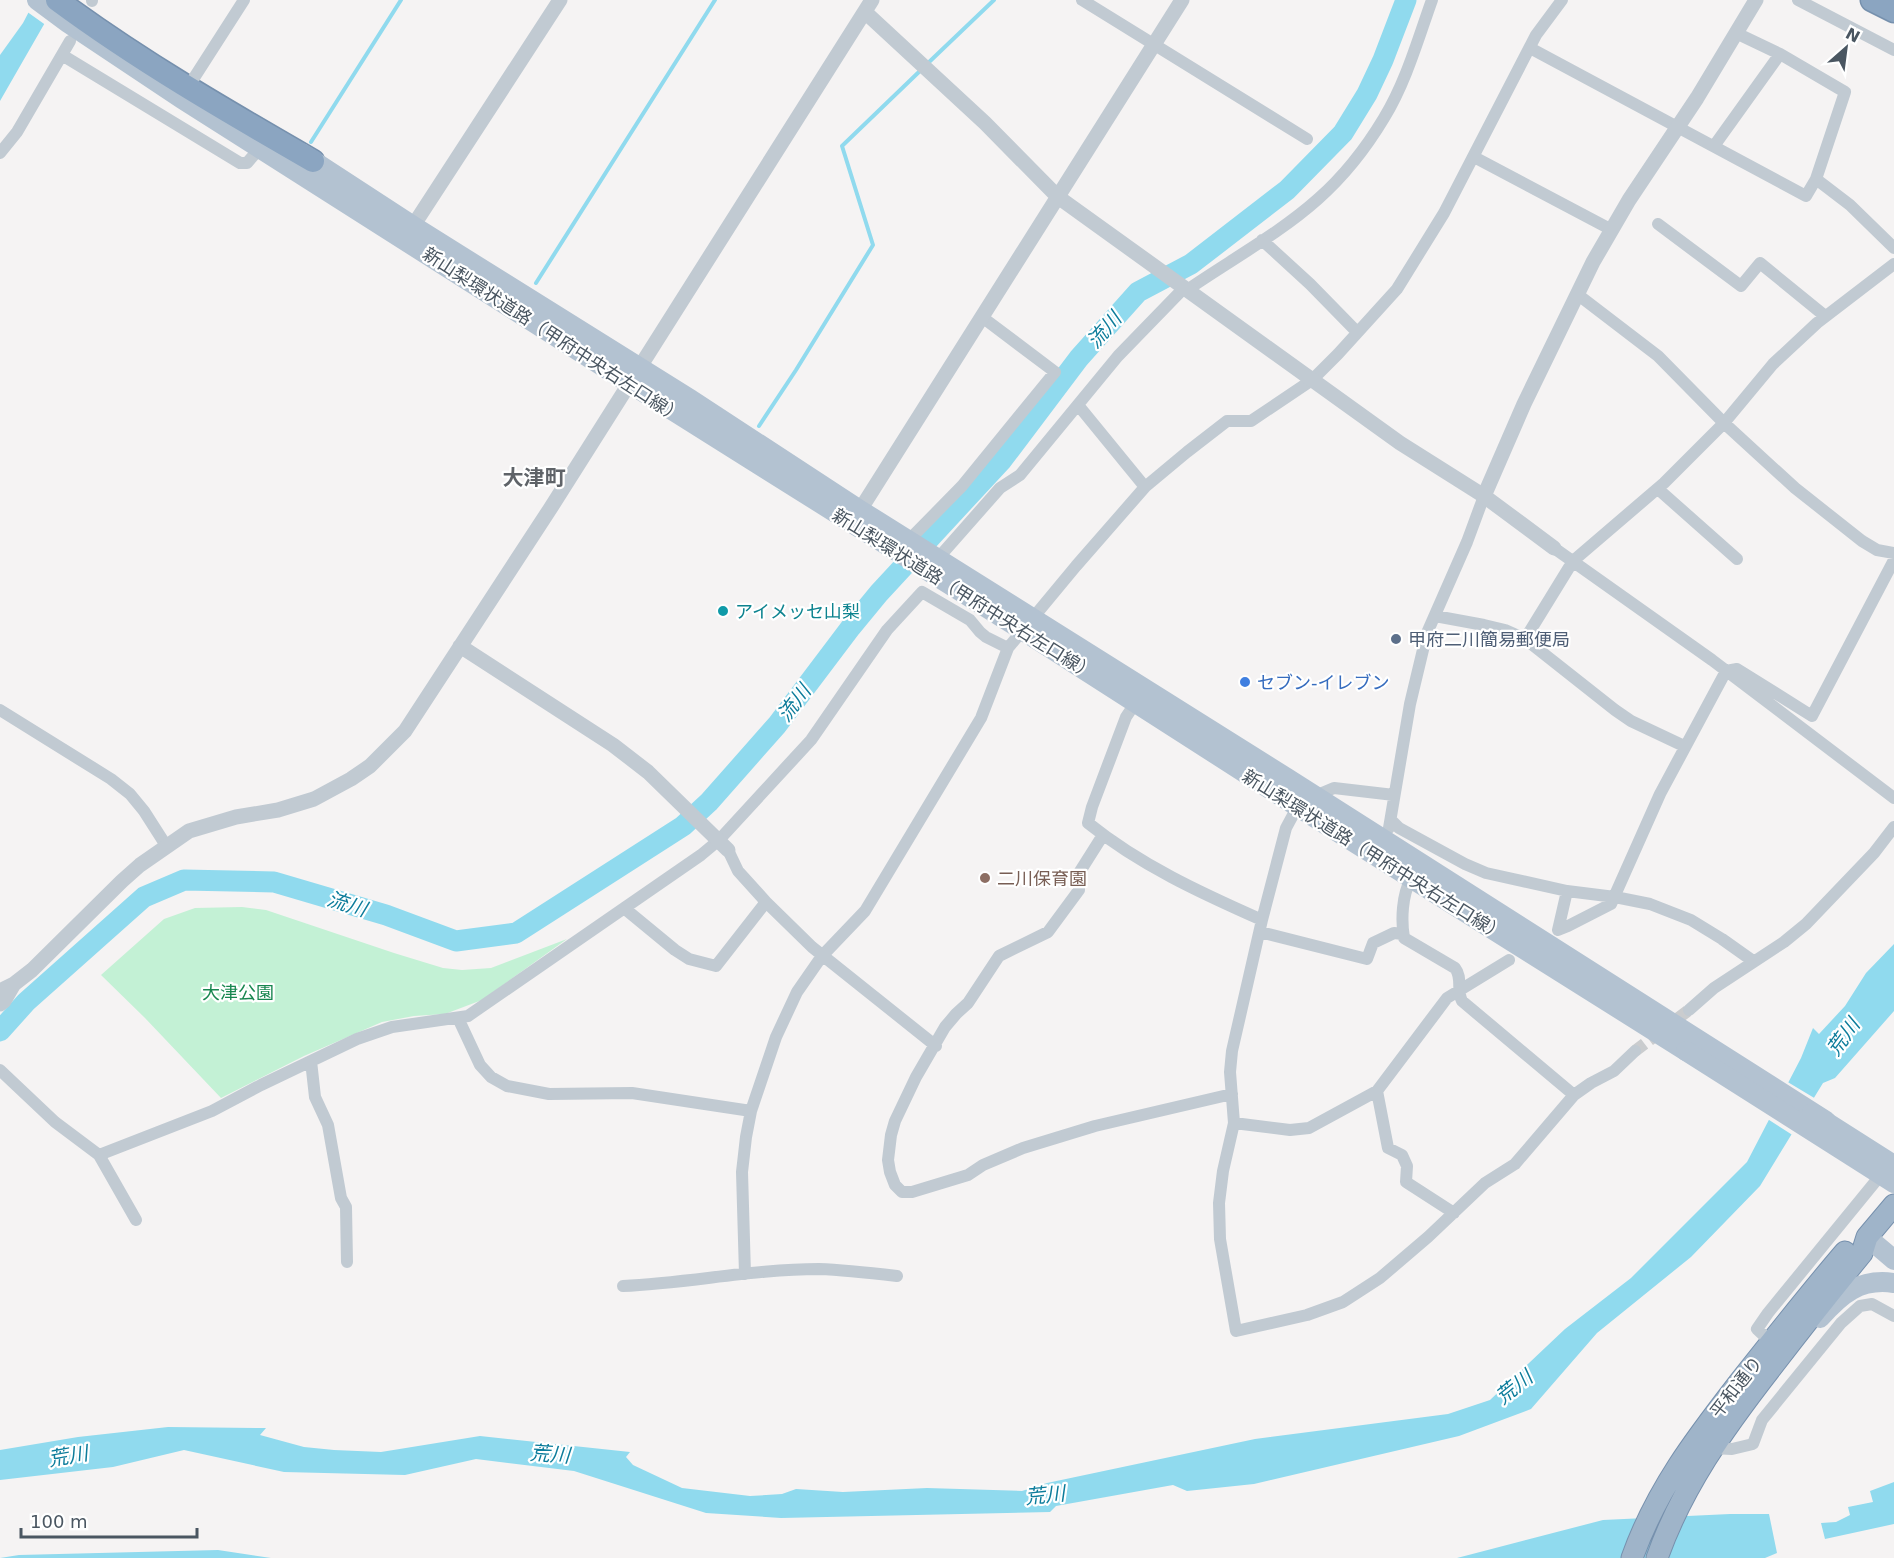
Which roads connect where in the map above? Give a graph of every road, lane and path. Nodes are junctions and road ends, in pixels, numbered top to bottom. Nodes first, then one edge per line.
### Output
1 (37, 0) edge
2 (244, 0) edge
3 (560, 0) edge
4 (1082, 0) edge
5 (1182, 0) edge
6 (1432, 0) edge
7 (1562, 0) edge
8 (1756, 0) edge
9 (1798, 0) edge
10 (1872, 0) edge
11 (74, 4) edge
12 (869, 6) edge
13 (1894, 11) edge
14 (1736, 33) junction
15 (70, 41) dead end
16 (1154, 44) junction
17 (1530, 48) junction
18 (1894, 50) edge
19 (1780, 54) junction
20 (62, 55) junction
21 (192, 81) junction
22 (1677, 126) junction
23 (1307, 139) dead end
24 (1714, 146) junction
25 (260, 148) junction
26 (0, 153) edge
27 (1474, 157) junction
28 (313, 161) junction
29 (1816, 179) junction
30 (1058, 197) junction
31 (1658, 224) dead end
32 (413, 226) junction
33 (1612, 230) junction
34 (1262, 240) junction
35 (1894, 248) edge
36 (1894, 264) edge
37 (1185, 289) junction
38 (1577, 294) junction
39 (1825, 316) junction
40 (982, 317) junction
41 (1357, 332) junction
42 (634, 375) junction
43 (1312, 380) junction
44 (1078, 405) junction
45 (1724, 423) junction
46 (1145, 487) junction
47 (1658, 489) junction
48 (1484, 496) junction
49 (856, 517) junction
50 (909, 546) junction
51 (1554, 548) joint
52 (1894, 553) edge
53 (1737, 559) dead end
54 (1573, 561) junction
55 (1894, 561) edge
56 (930, 563) junction
57 (1435, 616) junction
58 (1027, 624) junction
59 (1525, 639) junction
60 (460, 646) junction
61 (1008, 648) junction
62 (1726, 672) junction
63 (1136, 702) junction
64 (0, 710) edge
65 (1684, 746) junction
66 (1394, 795) junction
67 (1315, 796) junction
68 (1894, 798) edge
69 (1298, 807) junction
70 (1391, 820) junction
71 (1894, 827) edge
72 (1103, 835) junction
73 (718, 840) junction
74 (1384, 840) junction
75 (167, 847) junction
76 (1411, 879) junction
77 (1567, 891) junction
78 (1615, 897) junction
79 (766, 902) junction
80 (624, 908) junction
81 (1261, 926) junction
82 (1403, 934) junction
83 (822, 956) junction
84 (1509, 960) dead end
85 (1753, 961) junction
86 (14, 984) junction
87 (1459, 990) junction
88 (0, 991) edge
89 (0, 1004) edge
90 (1689, 1010) tunnel mouth
91 (458, 1018) junction
92 (936, 1046) junction
93 (1692, 1046) junction
94 (1635, 1051) tunnel mouth
95 (311, 1061) junction
96 (0, 1070) edge
97 (1377, 1090) junction
98 (1232, 1094) junction
99 (1574, 1095) junction
100 (751, 1111) junction
101 (1812, 1113) junction
102 (1234, 1123) junction
103 (99, 1155) junction
104 (1894, 1158) edge
105 (1894, 1165) edge
106 (1894, 1183) edge
107 (1894, 1205) edge
108 (1454, 1213) junction
109 (136, 1220) dead end
110 (1867, 1237) junction
111 (1894, 1260) edge
112 (347, 1262) dead end
113 (745, 1274) junction
114 (897, 1276) dead end
115 (1894, 1283) edge
116 (623, 1286) dead end
117 (1894, 1316) edge
118 (1771, 1342) junction
119 (1754, 1390) junction
120 (1712, 1448) junction
121 (1632, 1558) edge
122 (1657, 1558) edge

1 - 11 main road, 新山梨環状道路（甲府中央右左口線）
2 - 21 street
3 - 32 street
4 - 16 street
5 - 16 street
6 - 34 street
7 - 17 street
8 - 14 street
9 - 18 street
10 - 13 highway
11 - 21 main road, 新山梨環状道路（甲府中央右左口線）
11 - 25 main road, 新山梨環状道路（甲府中央右左口線）
11 - 28 highway
12 - 30 street
12 - 42 street
14 - 19 street
14 - 22 street
15 - 20 street
16 - 23 street
16 - 30 street
17 - 22 street
17 - 27 street
19 - 24 street
19 - 29 street
20 - 25 street
20 - 26 street
21 - 28 main road, 新山梨環状道路（甲府中央右左口線）
22 - 24 street
22 - 33 street
24 - 29 street
25 - 42 main road, 新山梨環状道路（甲府中央右左口線）
27 - 33 street
27 - 41 street
28 - 32 main road, 新山梨環状道路（甲府中央右左口線）
29 - 35 street
30 - 37 street
30 - 40 street
31 - 39 street
32 - 42 main road, 新山梨環状道路（甲府中央右左口線）
33 - 38 street
34 - 37 street
34 - 41 street
36 - 39 street
37 - 43 street
37 - 44 street
38 - 45 street
38 - 48 street
39 - 45 street
40 - 49 street
40 - 50 street
41 - 43 street
42 - 49 main road, 新山梨環状道路（甲府中央右左口線）
42 - 60 street
43 - 46 street
43 - 48 street
44 - 46 street
44 - 56 street
45 - 47 street
45 - 52 street
46 - 58 street
47 - 53 street
47 - 54 street
48 - 51 street
48 - 57 street
49 - 50 main road, 新山梨環状道路（甲府中央右左口線）
50 - 56 main road, 新山梨環状道路（甲府中央右左口線）
51 - 54 street
54 - 59 street
54 - 62 street
55 - 62 street
56 - 58 main road, 新山梨環状道路（甲府中央右左口線）
57 - 59 street
57 - 66 street
58 - 61 street
58 - 63 main road, 新山梨環状道路（甲府中央右左口線）
58 - 67 main road, 新山梨環状道路（甲府中央右左口線）
59 - 65 street
60 - 73 street
60 - 75 street
61 - 73 street
61 - 83 street
62 - 65 street
62 - 68 street
63 - 69 main road, 新山梨環状道路（甲府中央右左口線）
63 - 72 street
64 - 75 street
65 - 78 street
66 - 67 street
66 - 70 street
67 - 69 street
67 - 74 main road, 新山梨環状道路（甲府中央右左口線）
69 - 76 main road, 新山梨環状道路（甲府中央右左口線）
69 - 81 street
70 - 74 street
70 - 77 street
71 - 85 street
72 - 81 street
72 - 92 street
73 - 79 street
73 - 80 street
74 - 93 main road, 新山梨環状道路（甲府中央右左口線）
75 - 86 street
76 - 82 street
76 - 93 main road, 新山梨環状道路（甲府中央右左口線）
77 - 78 street
77 - 78 street
78 - 85 street
79 - 80 street
79 - 83 street
80 - 91 street
81 - 82 street
81 - 98 street
82 - 87 street
83 - 92 street
83 - 100 street
84 - 87 street
85 - 90 street
86 - 88 street
86 - 89 street
87 - 97 street
87 - 99 street
91 - 95 street
91 - 100 street
92 - 98 street
93 - 101 main road, 新山梨環状道路（甲府中央右左口線）
93 - 106 main road, 新山梨環状道路（甲府中央右左口線）, bridge
94 - 99 street
95 - 103 street
95 - 112 street
96 - 103 street
97 - 102 street
97 - 108 street
98 - 102 street
99 - 108 street
100 - 113 street
101 - 104 main road, bridge
101 - 105 main road, bridge
102 - 108 street
103 - 109 street
104 - 118 street
107 - 110 highway, 平和通り
110 - 111 main road
110 - 118 highway, 平和通り
110 - 119 highway, 平和通り
113 - 114 street
113 - 116 street
115 - 119 main road
117 - 120 street
118 - 121 highway, 平和通り
119 - 120 highway, 平和通り
120 - 122 highway, 平和通り

